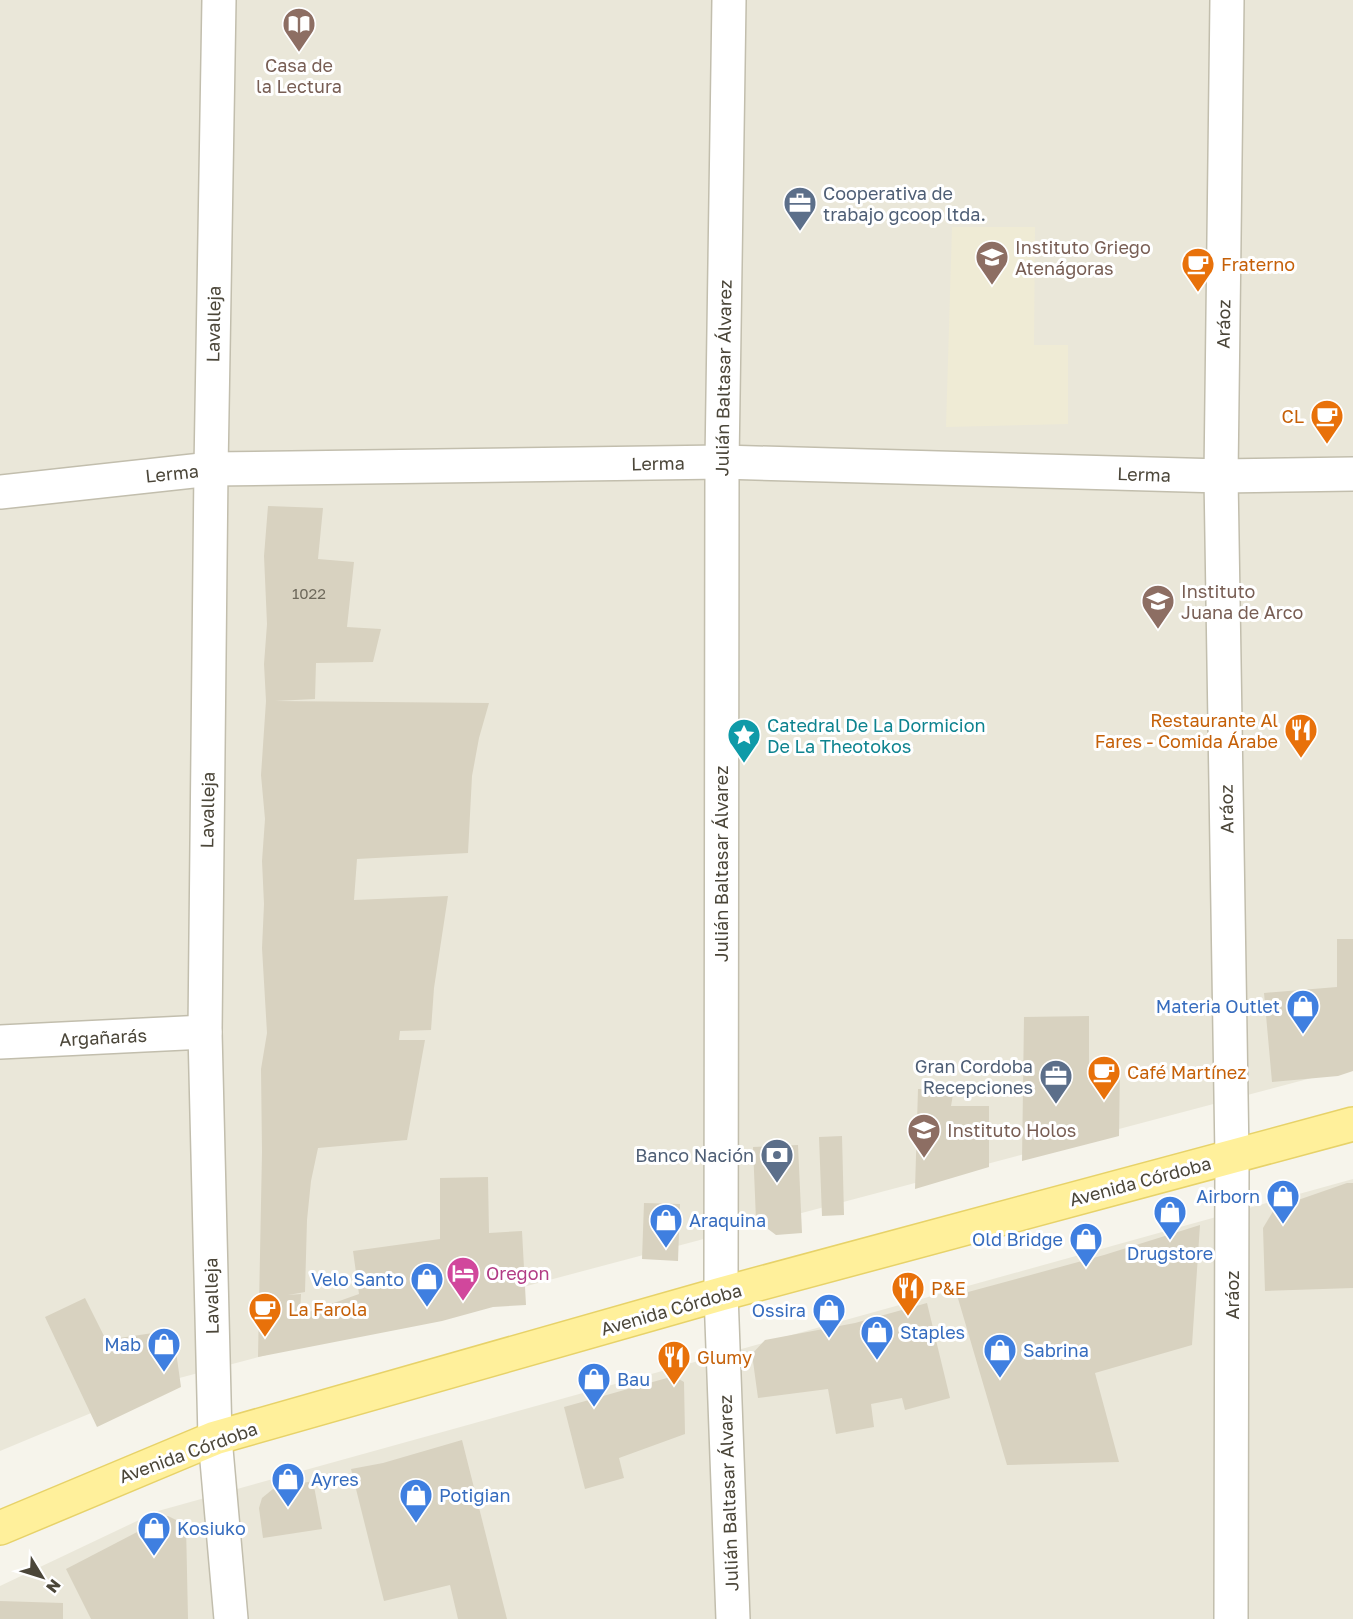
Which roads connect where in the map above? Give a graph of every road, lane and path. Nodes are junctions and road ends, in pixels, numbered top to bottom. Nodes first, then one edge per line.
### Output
1 (219, 0) edge
2 (729, 0) edge
3 (1227, 0) edge
4 (722, 462) junction
5 (211, 469) junction
6 (1353, 474) edge
7 (1221, 476) junction
8 (0, 492) edge
9 (205, 1032) junction
10 (0, 1042) edge
11 (1353, 1124) edge
12 (1232, 1157) junction
13 (721, 1294) junction
14 (214, 1438) junction
15 (0, 1528) edge
16 (231, 1619) edge
17 (733, 1619) edge
18 (1231, 1619) edge

1 - 5 street, Lavalleja
2 - 4 street, Julián Baltasar Álvarez
3 - 7 street, Aráoz
4 - 5 street, Lerma
4 - 7 street, Lerma
4 - 13 street, Julián Baltasar Álvarez
5 - 8 street, Lerma
5 - 9 street, Lavalleja
6 - 7 street, Lerma
7 - 12 street, Aráoz
9 - 10 street, Argañarás
9 - 14 street, Lavalleja
11 - 12 main road, Avenida Córdoba
12 - 13 main road, Avenida Córdoba
12 - 18 street, Aráoz
13 - 14 main road, Avenida Córdoba
13 - 17 street, Julián Baltasar Álvarez
14 - 15 main road, Avenida Córdoba
14 - 16 street, Lavalleja

